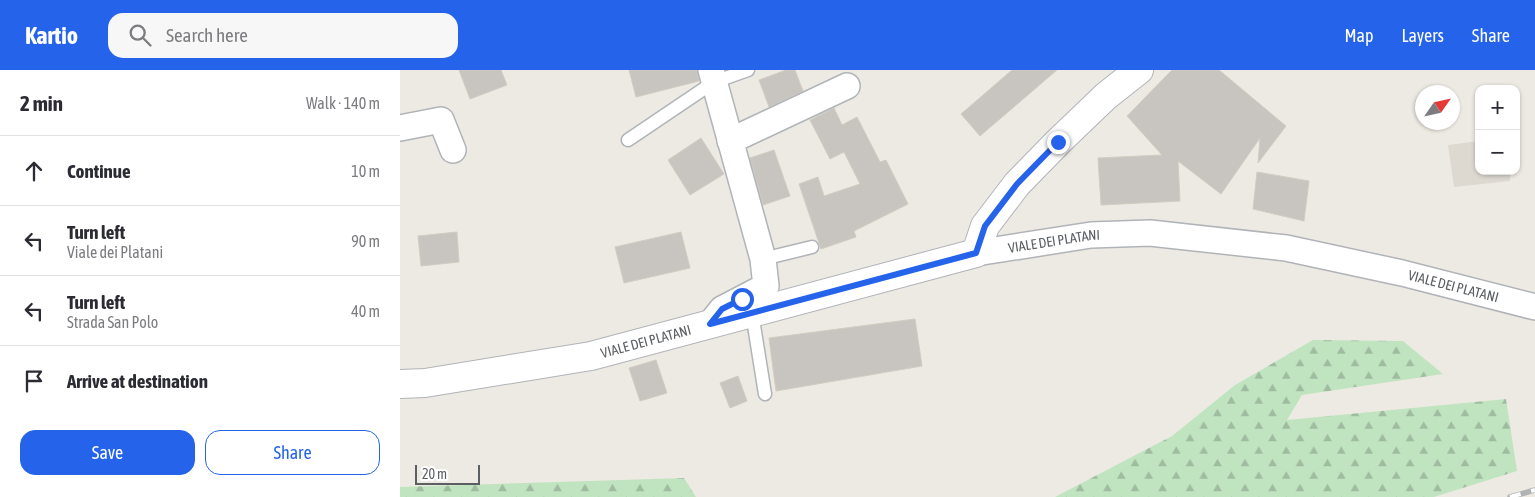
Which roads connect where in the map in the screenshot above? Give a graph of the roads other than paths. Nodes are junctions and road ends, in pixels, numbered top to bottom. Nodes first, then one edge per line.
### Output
1 (748, 70) edge
2 (1139, 70) edge
3 (712, 76) edge
4 (846, 86) dead end
5 (400, 128) edge
6 (628, 140) dead end
7 (730, 141) junction
8 (454, 150) dead end
9 (812, 247) dead end
10 (976, 253) junction
11 (763, 259) junction
12 (1535, 307) edge
13 (752, 313) junction
14 (710, 324) junction
15 (400, 384) edge
16 (764, 394) dead end

1 - 3 lane
2 - 10 street
3 - 6 lane
3 - 7 street
4 - 7 street
5 - 8 street
7 - 11 street
9 - 11 lane
10 - 12 street, VIALE DEI PLATANI
10 - 13 street, VIALE DEI PLATANI
11 - 14 street
13 - 14 street, VIALE DEI PLATANI
13 - 16 lane
14 - 15 street, VIALE DEI PLATANI

